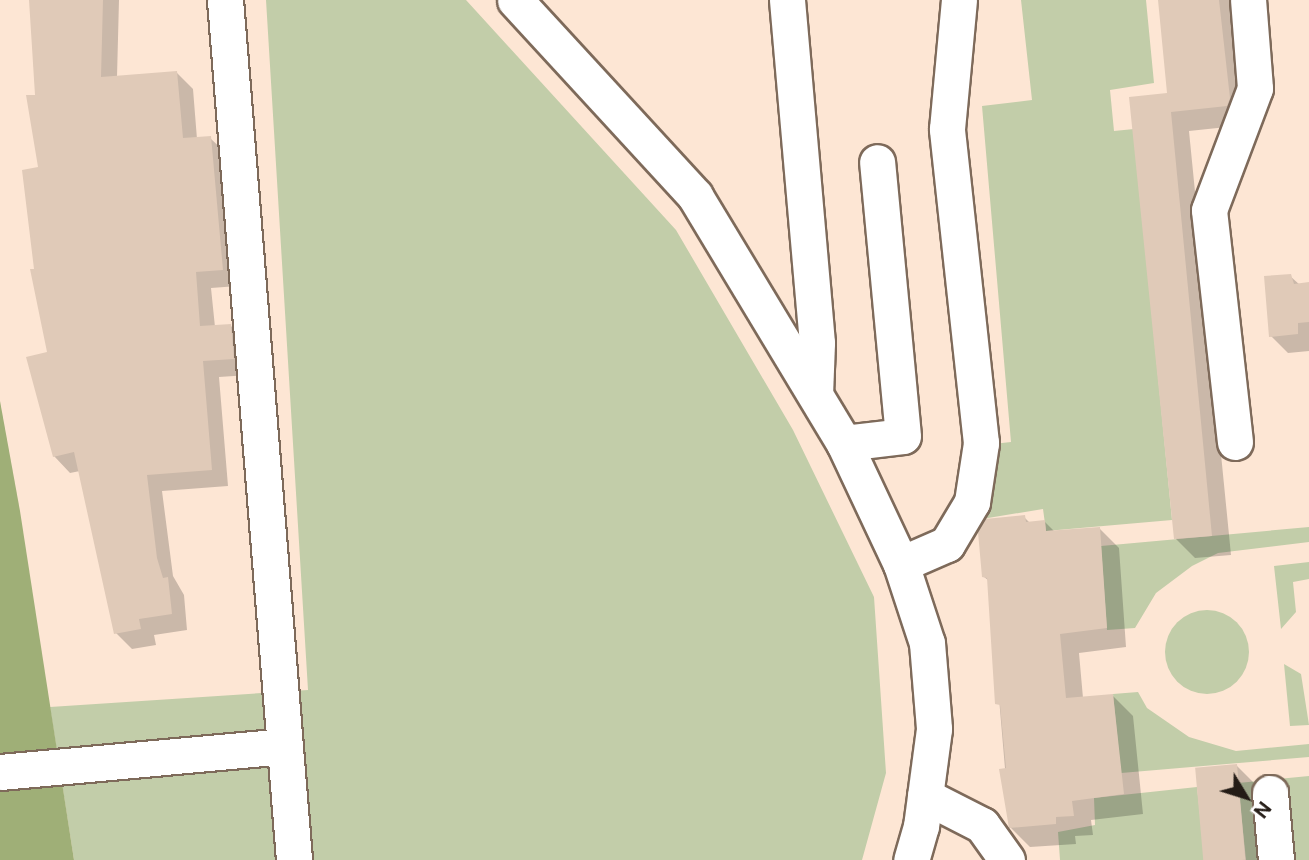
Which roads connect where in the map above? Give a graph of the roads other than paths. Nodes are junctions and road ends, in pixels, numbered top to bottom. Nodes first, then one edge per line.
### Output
1 (225, 0) edge
2 (514, 0) edge
3 (787, 0) edge
4 (959, 0) edge
5 (1248, 0) edge
6 (877, 162) dead end
7 (815, 394) junction
8 (1235, 442) dead end
9 (844, 443) junction
10 (901, 564) junction
11 (285, 746) junction
12 (1, 772) edge
13 (1270, 793) dead end
14 (925, 796) junction
15 (294, 860) edge
16 (911, 860) edge
17 (1007, 860) edge
18 (1276, 860) edge

1 - 11 lane
2 - 7 lane
3 - 7 lane
4 - 10 lane
5 - 8 lane
6 - 9 lane
7 - 9 lane
9 - 10 lane
10 - 14 lane
11 - 12 lane
11 - 15 lane
13 - 18 lane
14 - 16 lane
14 - 17 lane

